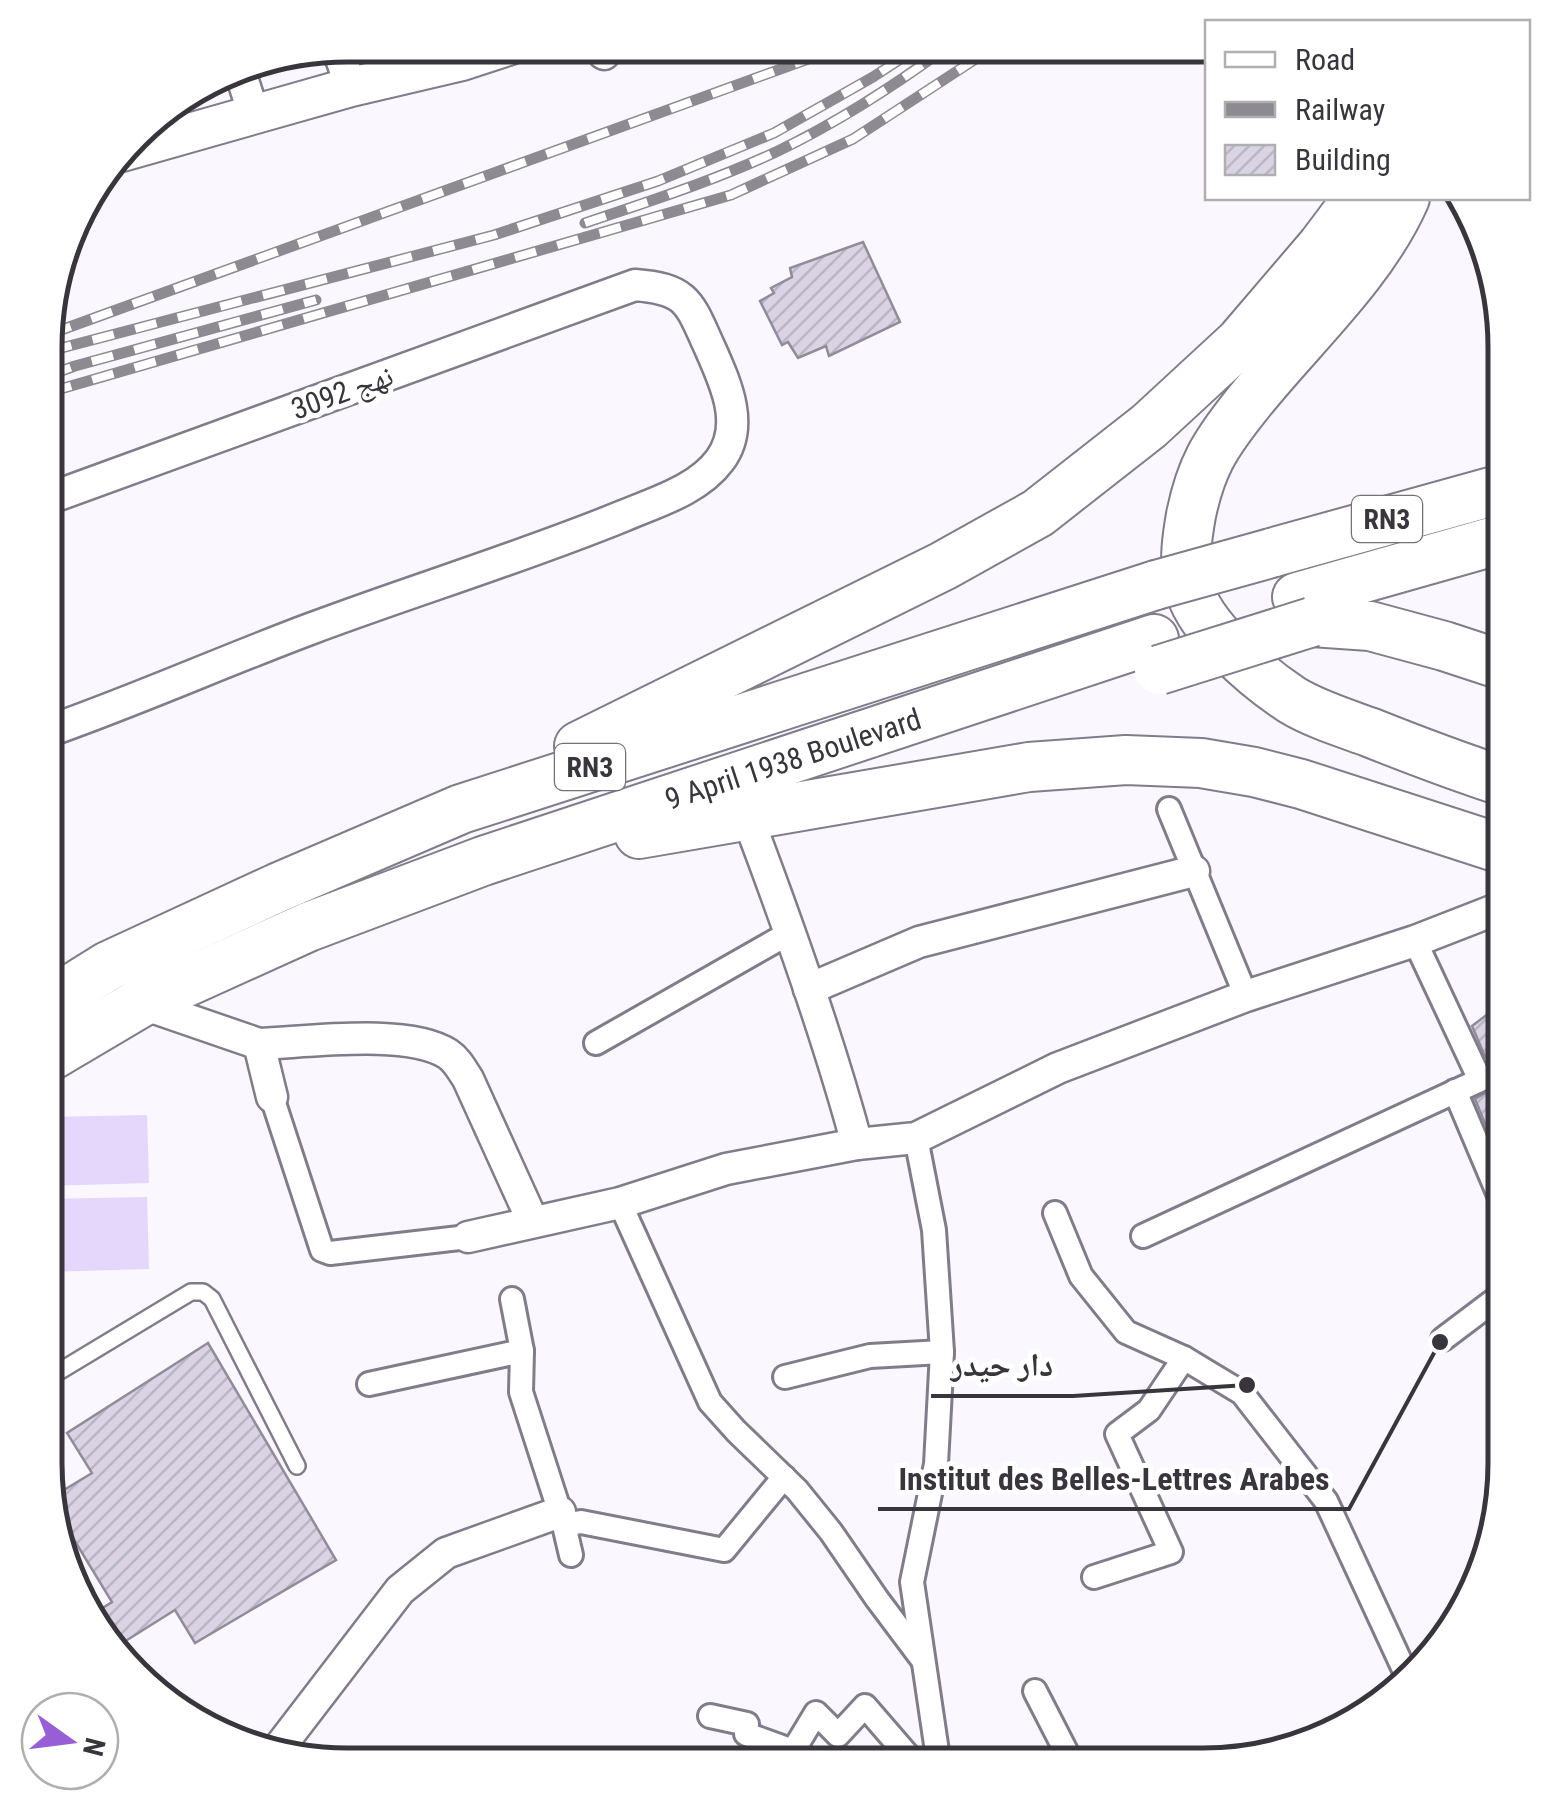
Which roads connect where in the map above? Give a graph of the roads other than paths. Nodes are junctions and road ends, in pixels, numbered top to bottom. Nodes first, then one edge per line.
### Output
1 (342, 62) edge
2 (430, 62) edge
3 (244, 82) edge
4 (351, 87) junction
5 (254, 115) junction
6 (158, 135) edge
7 (1356, 200) edge
8 (1404, 200) edge
9 (1488, 493) edge
10 (62, 494) edge
11 (1488, 544) edge
12 (1304, 609) junction
13 (1444, 646) junction
14 (1488, 652) edge
15 (1488, 660) edge
16 (62, 726) edge
17 (1488, 776) edge
18 (461, 809) junction
19 (1168, 809) dead end
20 (748, 816) junction
21 (1488, 844) edge
22 (483, 861) junction
23 (1194, 871) junction
24 (1488, 913) edge
25 (791, 932) junction
26 (1415, 941) junction
27 (810, 988) junction
28 (62, 995) edge
29 (1246, 996) junction
30 (140, 1003) junction
31 (596, 1043) dead end
32 (259, 1044) junction
33 (62, 1049) edge
34 (1455, 1091) junction
35 (272, 1097) joint
36 (916, 1138) junction
37 (857, 1144) junction
38 (1487, 1167) edge
39 (620, 1203) junction
40 (1055, 1214) dead end
41 (533, 1222) junction
42 (1143, 1236) dead end
43 (468, 1237) joint
44 (512, 1299) dead end
45 (1487, 1306) edge
46 (1443, 1339) dead end
47 (522, 1350) junction
48 (942, 1352) junction
49 (1184, 1358) junction
50 (62, 1370) edge
51 (785, 1377) dead end
52 (369, 1384) dead end
53 (298, 1466) dead end
54 (784, 1477) junction
55 (562, 1519) junction
56 (571, 1555) dead end
57 (1094, 1577) dead end
58 (924, 1662) junction
59 (1402, 1666) edge
60 (1035, 1691) dead end
61 (710, 1716) dead end
62 (284, 1741) edge
63 (783, 1748) edge
64 (795, 1748) edge
65 (901, 1748) edge
66 (937, 1748) edge
67 (1064, 1748) edge

1 - 4 street
2 - 4 street
3 - 5 street
4 - 5 street
5 - 6 street
7 - 18 main road
8 - 17 main road
9 - 18 main road, 9 April 1938 Boulevard / RN3, bridge
10 - 16 street, نهج 3092
11 - 12 main road, 9 April 1938 Boulevard / RN3
12 - 13 main road
12 - 22 main road, 9 April 1938 Boulevard / RN3
13 - 14 main road
13 - 15 main road
18 - 28 main road, 9 April 1938 Boulevard / RN3
19 - 23 street
20 - 21 main road
20 - 22 main road
20 - 25 street
22 - 30 main road, 9 April 1938 Boulevard / RN3
23 - 27 street
23 - 29 street
24 - 26 street
25 - 27 street
25 - 31 street
26 - 29 street
26 - 34 street
27 - 37 street
29 - 36 street
30 - 32 street
30 - 33 main road, 9 April 1938 Boulevard / RN3
32 - 35 street
32 - 41 street
34 - 38 street
34 - 42 street
35 - 43 street
36 - 37 street
36 - 48 street
37 - 39 street
39 - 41 street
39 - 54 street
40 - 49 street
41 - 43 street
44 - 47 street
45 - 46 street
47 - 52 street
47 - 55 street
48 - 51 street
48 - 58 street
49 - 57 street
49 - 59 street
50 - 53 lane
54 - 55 street
54 - 58 street
55 - 56 street
55 - 62 street
58 - 66 street
60 - 67 street
61 - 63 street
64 - 65 street

